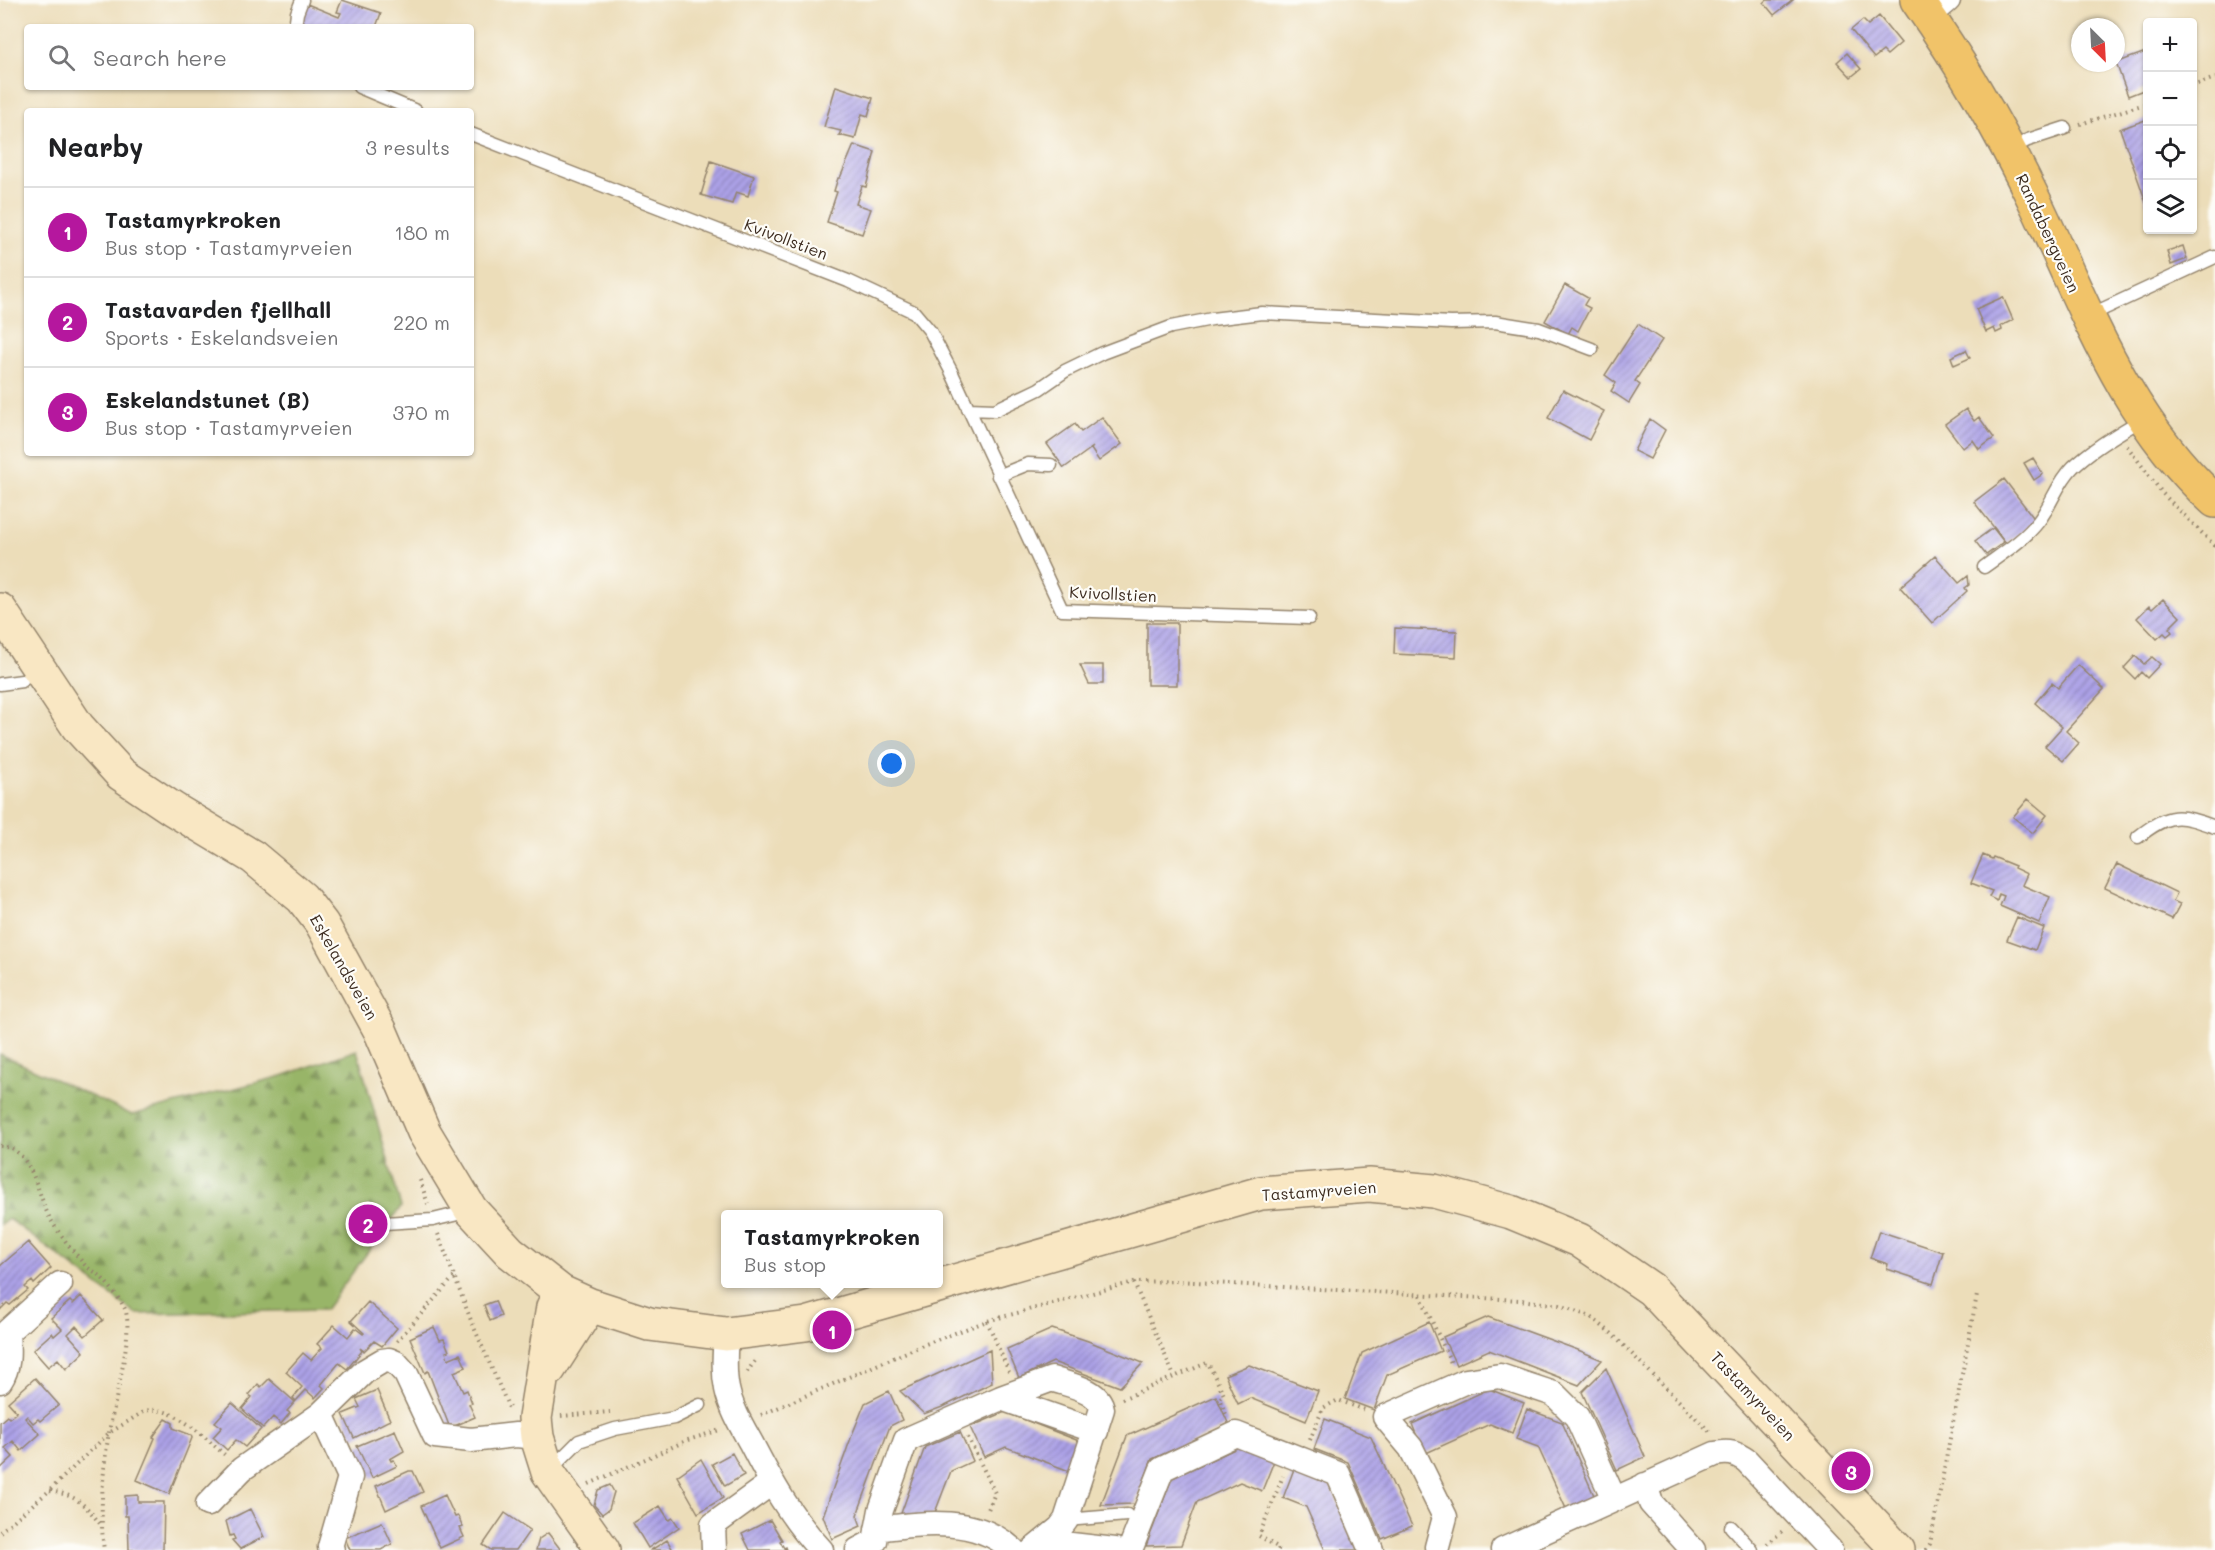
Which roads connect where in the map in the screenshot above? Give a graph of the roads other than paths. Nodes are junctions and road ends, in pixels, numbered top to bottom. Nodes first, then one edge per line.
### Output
1 (302, 0) edge
2 (1931, 6) edge
3 (295, 24) edge
4 (366, 90) edge
5 (409, 108) edge
6 (2065, 128) road end
7 (474, 135) edge
8 (2008, 150) junction
9 (2215, 257) edge
10 (2087, 316) junction
11 (1592, 349) dead end
12 (968, 409) junction
13 (2143, 418) junction
14 (1051, 465) dead end
15 (998, 476) junction
16 (2215, 501) edge
17 (1984, 567) dead end
18 (0, 610) edge
19 (1309, 618) dead end
20 (22, 681) dead end
21 (0, 684) edge
22 (2215, 827) edge
23 (2138, 837) dead end
24 (471, 1210) junction
25 (368, 1224) dead end
26 (60, 1284) dead end
27 (943, 1285) edge
28 (931, 1288) edge
29 (576, 1299) junction
30 (726, 1334) junction
31 (0, 1381) edge
32 (1009, 1395) junction
33 (700, 1405) dead end
34 (321, 1414) junction
35 (1099, 1420) junction
36 (537, 1437) junction
37 (548, 1472) junction
38 (771, 1483) junction
39 (1645, 1485) junction
40 (1614, 1499) junction
41 (208, 1504) dead end
42 (1126, 1515) dead end
43 (1066, 1520) junction
44 (1731, 1527) dead end
45 (877, 1529) junction
46 (1530, 1545) edge
47 (1039, 1546) edge
48 (1890, 1547) edge
49 (1435, 1549) edge
50 (332, 1550) edge
51 (603, 1550) edge
52 (714, 1550) edge
53 (821, 1550) edge
54 (858, 1550) edge
55 (1013, 1550) edge
56 (1115, 1550) edge
57 (1130, 1550) edge
58 (1371, 1550) edge
59 (1503, 1550) edge
60 (1693, 1550) edge
61 (1752, 1550) edge
62 (1830, 1550) edge

1 - 3 lane
2 - 8 highway, Randabergveien
4 - 5 lane
6 - 8 lane
7 - 12 lane, Kvivollstien
8 - 10 highway, Randabergveien
9 - 10 lane
10 - 13 highway, Randabergveien
11 - 12 lane
12 - 15 lane, Kvivollstien
13 - 16 highway, Randabergveien
13 - 17 lane
14 - 15 lane
15 - 19 lane, Kvivollstien
18 - 24 main road, Eskelandsveien
20 - 21 lane
22 - 23 lane
24 - 25 lane
24 - 29 main road, Eskelandsveien
26 - 31 street
27 - 48 main road, Tastamyrveien
28 - 30 main road, Tastamyrveien
29 - 30 main road, Tastamyrveien
29 - 36 main road
30 - 38 street
32 - 35 street
32 - 35 street
32 - 45 street
33 - 37 lane
34 - 36 street
34 - 41 street
34 - 50 street
35 - 43 street
36 - 37 main road
37 - 51 main road
38 - 52 street
38 - 53 street
39 - 40 street
39 - 60 street
39 - 62 street
40 - 46 street
40 - 49 street
42 - 43 lane
43 - 47 street
44 - 61 lane
45 - 54 street
45 - 55 street
46 - 59 street
47 - 56 street
57 - 58 street

